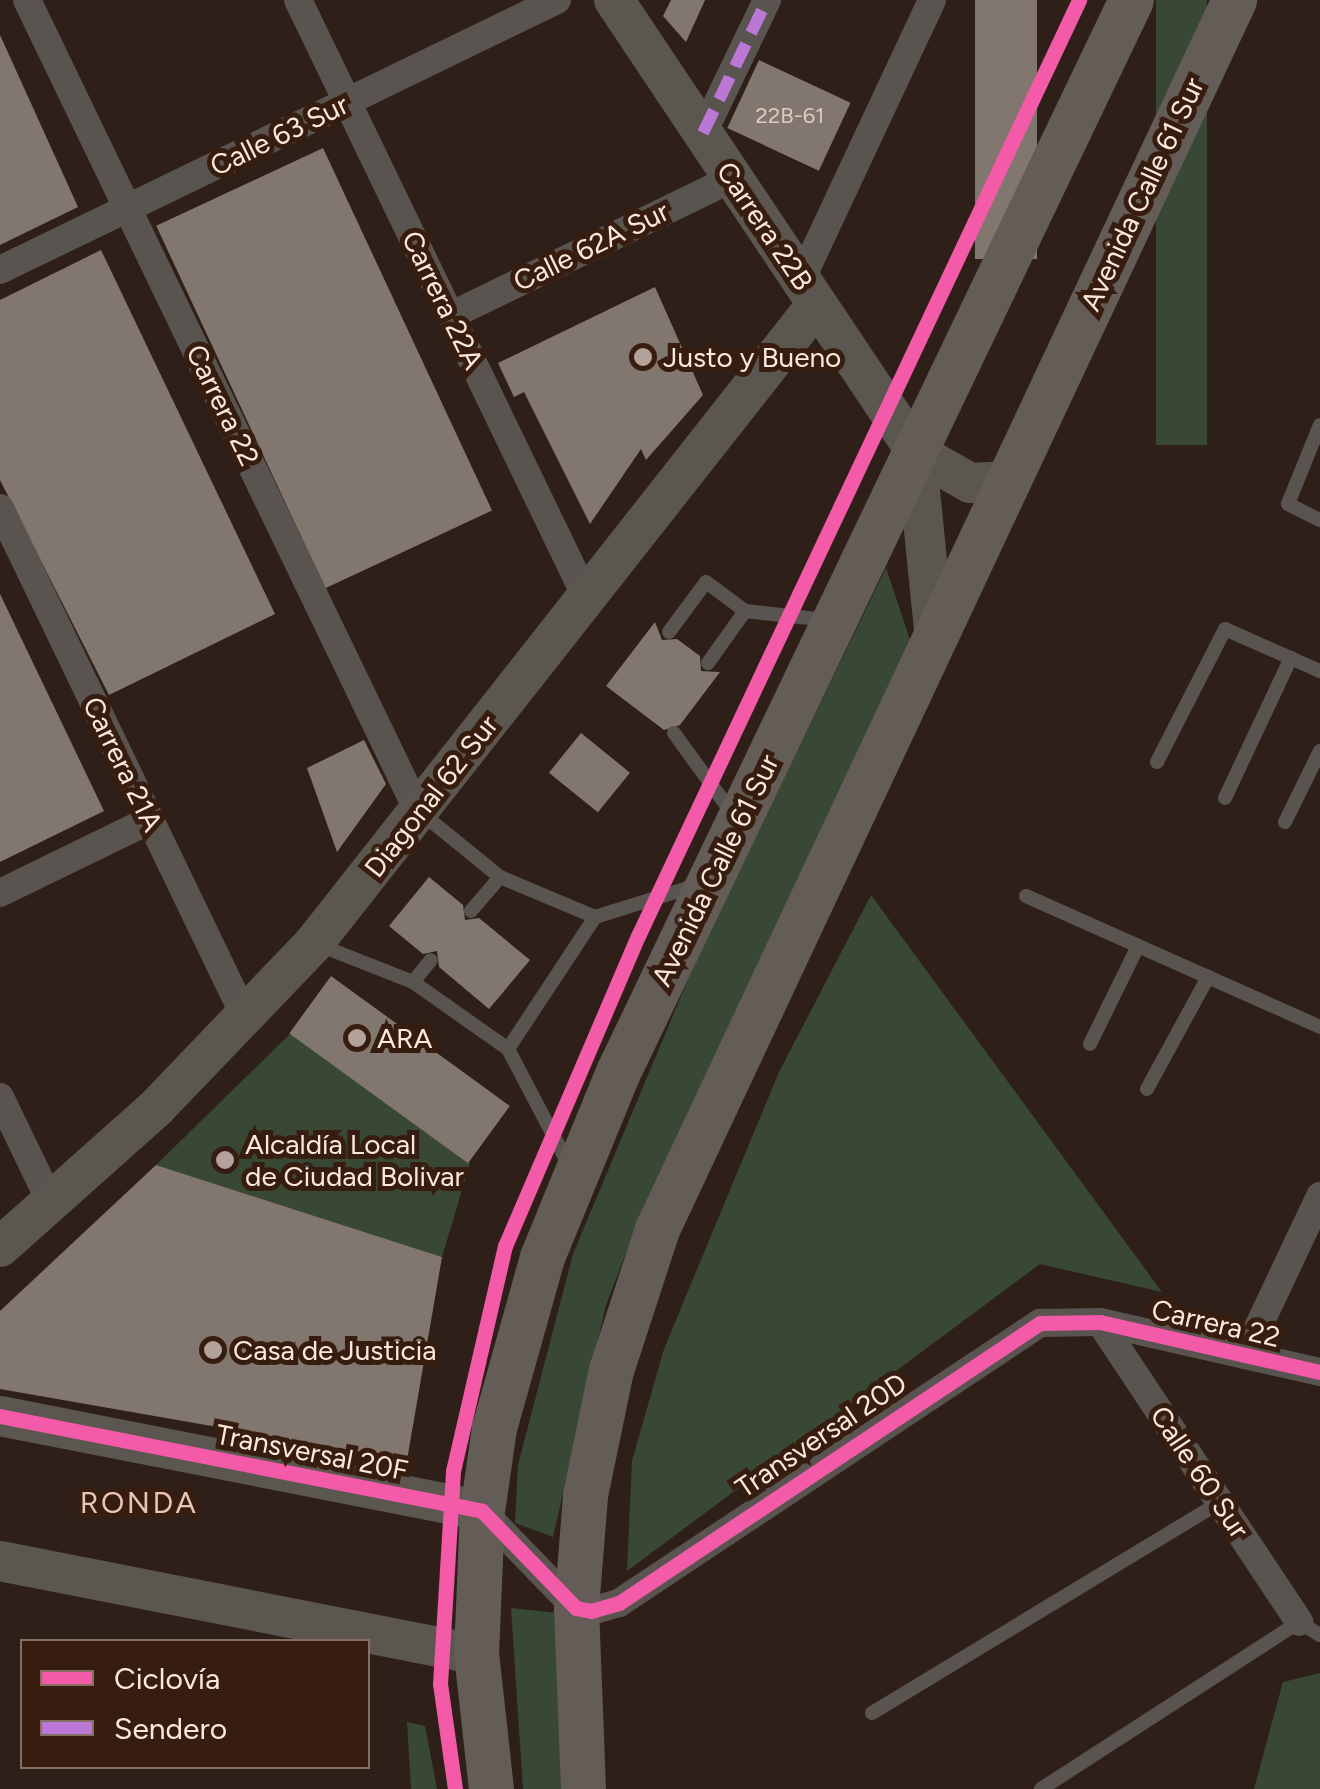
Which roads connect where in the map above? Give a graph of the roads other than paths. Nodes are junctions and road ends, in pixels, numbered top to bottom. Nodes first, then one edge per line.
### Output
1 (27, 0) edge
2 (298, 0) edge
3 (557, 0) edge
4 (614, 0) edge
5 (767, 0) edge
6 (932, 0) edge
7 (1131, 0) edge
8 (1234, 0) edge
9 (347, 102) junction
10 (703, 134) junction
11 (733, 178) junction
12 (128, 208) junction
13 (0, 270) edge
14 (809, 292) junction
15 (450, 316) junction
16 (1320, 425) edge
17 (916, 452) junction
18 (1008, 482) junction
19 (0, 508) edge
20 (1320, 520) edge
21 (587, 600) junction
22 (746, 611) junction
23 (836, 621) junction
24 (669, 632) dead end
25 (935, 640) junction
26 (1291, 658) junction
27 (708, 663) dead end
28 (1320, 671) edge
29 (674, 733) dead end
30 (1320, 752) edge
31 (1157, 762) dead end
32 (1225, 798) dead end
33 (418, 810) junction
34 (150, 820) junction
35 (738, 822) junction
36 (1286, 822) dead end
37 (500, 877) junction
38 (708, 882) junction
39 (0, 892) edge
40 (1026, 896) dead end
41 (471, 912) dead end
42 (595, 917) junction
43 (314, 944) junction
44 (1138, 946) junction
45 (430, 960) dead end
46 (1208, 977) junction
47 (412, 982) junction
48 (246, 1019) junction
49 (1320, 1027) edge
50 (1090, 1044) dead end
51 (508, 1049) junction
52 (1147, 1089) dead end
53 (0, 1098) edge
54 (573, 1174) junction
55 (1320, 1196) edge
56 (50, 1202) junction
57 (0, 1247) edge
58 (1100, 1322) junction
59 (1245, 1355) junction
60 (1320, 1372) edge
61 (0, 1416) edge
62 (1220, 1502) junction
63 (482, 1511) junction
64 (0, 1560) edge
65 (576, 1608) junction
66 (1310, 1628) edge
67 (476, 1654) junction
68 (872, 1712) dead end
69 (491, 1789) edge
70 (583, 1789) edge
71 (1041, 1789) edge

1 - 12 street, Carrera 22
2 - 9 street, Carrera 22A
3 - 9 street, Calle 63 Sur
4 - 10 street, Carrera 22B
5 - 10 street
6 - 14 street, Diagonal 62 Sur
7 - 17 main road, Avenida Calle 61 Sur
8 - 18 main road, Avenida Calle 61 Sur
9 - 12 street, Calle 63 Sur
9 - 15 street, Carrera 22A
10 - 11 street, Carrera 22B
11 - 14 street, Carrera 22B
11 - 15 street, Calle 62A Sur
12 - 13 street, Calle 63 Sur
12 - 33 street, Carrera 22
14 - 17 street, Carrera 22B
14 - 21 street, Diagonal 62 Sur
15 - 21 street, Carrera 22A
16 - 20 lane
17 - 18 street, Carrera 22B
17 - 23 main road, Avenida Calle 61 Sur
17 - 25 street, Carrera 22B
18 - 25 main road, Avenida Calle 61 Sur
19 - 34 street, Carrera 21A
21 - 33 street, Diagonal 62 Sur
22 - 23 lane
22 - 24 lane
22 - 27 lane
23 - 35 main road, Avenida Calle 61 Sur
25 - 65 main road, Avenida Calle 61 Sur
26 - 28 lane
26 - 31 lane
26 - 32 lane
29 - 35 lane
30 - 36 lane
33 - 37 lane
33 - 43 street, Diagonal 62 Sur
34 - 39 street
34 - 48 street, Carrera 21A
35 - 38 main road, Avenida Calle 61 Sur
37 - 41 lane
37 - 42 lane
38 - 42 lane
38 - 54 main road, Avenida Calle 61 Sur
40 - 44 lane
42 - 51 lane
43 - 47 lane
43 - 48 street, Diagonal 62 Sur
44 - 46 lane
44 - 50 lane
45 - 47 lane
46 - 49 lane
46 - 52 lane
47 - 51 lane
48 - 56 street, Diagonal 62 Sur
51 - 54 lane
53 - 56 street
54 - 63 main road, Avenida Calle 61 Sur
55 - 59 street
56 - 57 street, Diagonal 62 Sur
58 - 59 street, Carrera 22
58 - 62 street, Calle 60 Sur
58 - 65 street, Transversal 20D
59 - 60 street, Carrera 22
61 - 63 street, Transversal 20F
62 - 66 street, Calle 60 Sur
62 - 68 lane
63 - 65 street
63 - 67 main road, Avenida Calle 61 Sur
64 - 67 street
65 - 70 main road, Avenida Calle 61 Sur
66 - 71 lane
67 - 69 main road, Avenida Calle 61 Sur

